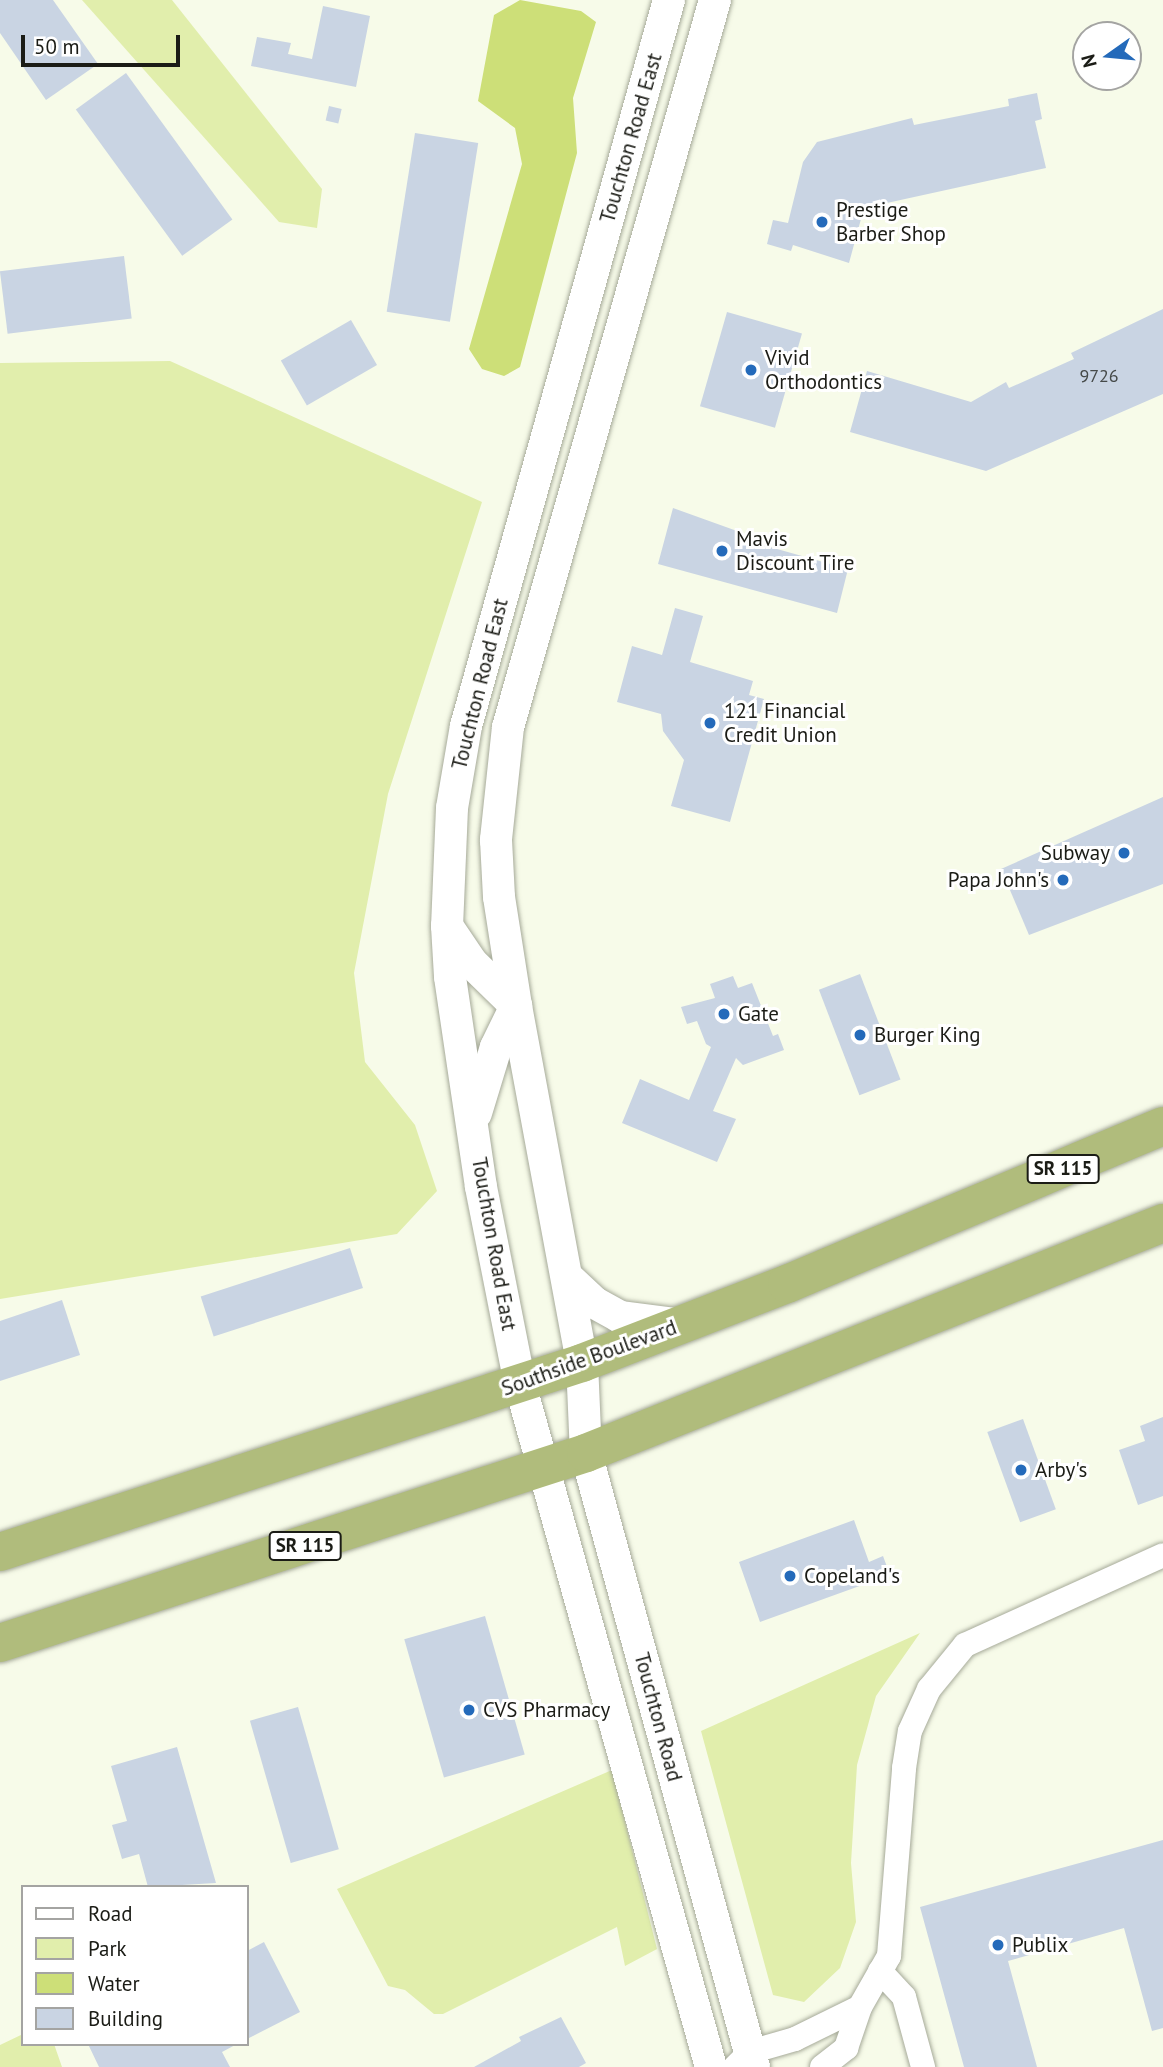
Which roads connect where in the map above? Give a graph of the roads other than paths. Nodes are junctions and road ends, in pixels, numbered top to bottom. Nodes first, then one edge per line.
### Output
1 (669, 0) edge
2 (715, 0) edge
3 (543, 443) junction
4 (586, 456) junction
5 (447, 926) junction
6 (516, 1006) junction
7 (473, 1125) junction
8 (1163, 1126) edge
9 (1156, 1234) edge
10 (567, 1277) junction
11 (682, 1325) junction
12 (582, 1363) junction
13 (520, 1384) junction
14 (586, 1453) junction
15 (545, 1468) junction
16 (0, 1552) edge
17 (1163, 1555) edge
18 (0, 1643) edge
19 (880, 1971) junction
20 (860, 2007) junction
21 (746, 2062) edge
22 (711, 2067) edge
23 (822, 2067) edge
24 (922, 2067) edge

1 - 3 street, Touchton Road East
2 - 4 street, Touchton Road East
3 - 4 street
3 - 5 street, Touchton Road East
4 - 6 street, Touchton Road East
5 - 6 street
5 - 7 street, Touchton Road East
6 - 7 street
6 - 10 street, Touchton Road East
7 - 13 street, Touchton Road East
8 - 11 highway, Southside Boulevard / SR 115
9 - 14 highway, SR 115
10 - 11 street
10 - 12 street, Touchton Road East
11 - 12 highway, Southside Boulevard / SR 115
12 - 13 highway, Southside Boulevard / SR 115
12 - 14 street, Touchton Road
13 - 15 street, Touchton Road
13 - 16 highway, Southside Boulevard / SR 115
14 - 15 highway, SR 115
14 - 21 street, Touchton Road
15 - 18 highway, SR 115
15 - 22 street, Touchton Road
17 - 19 street
19 - 20 street
19 - 24 street
20 - 21 street
20 - 23 street

